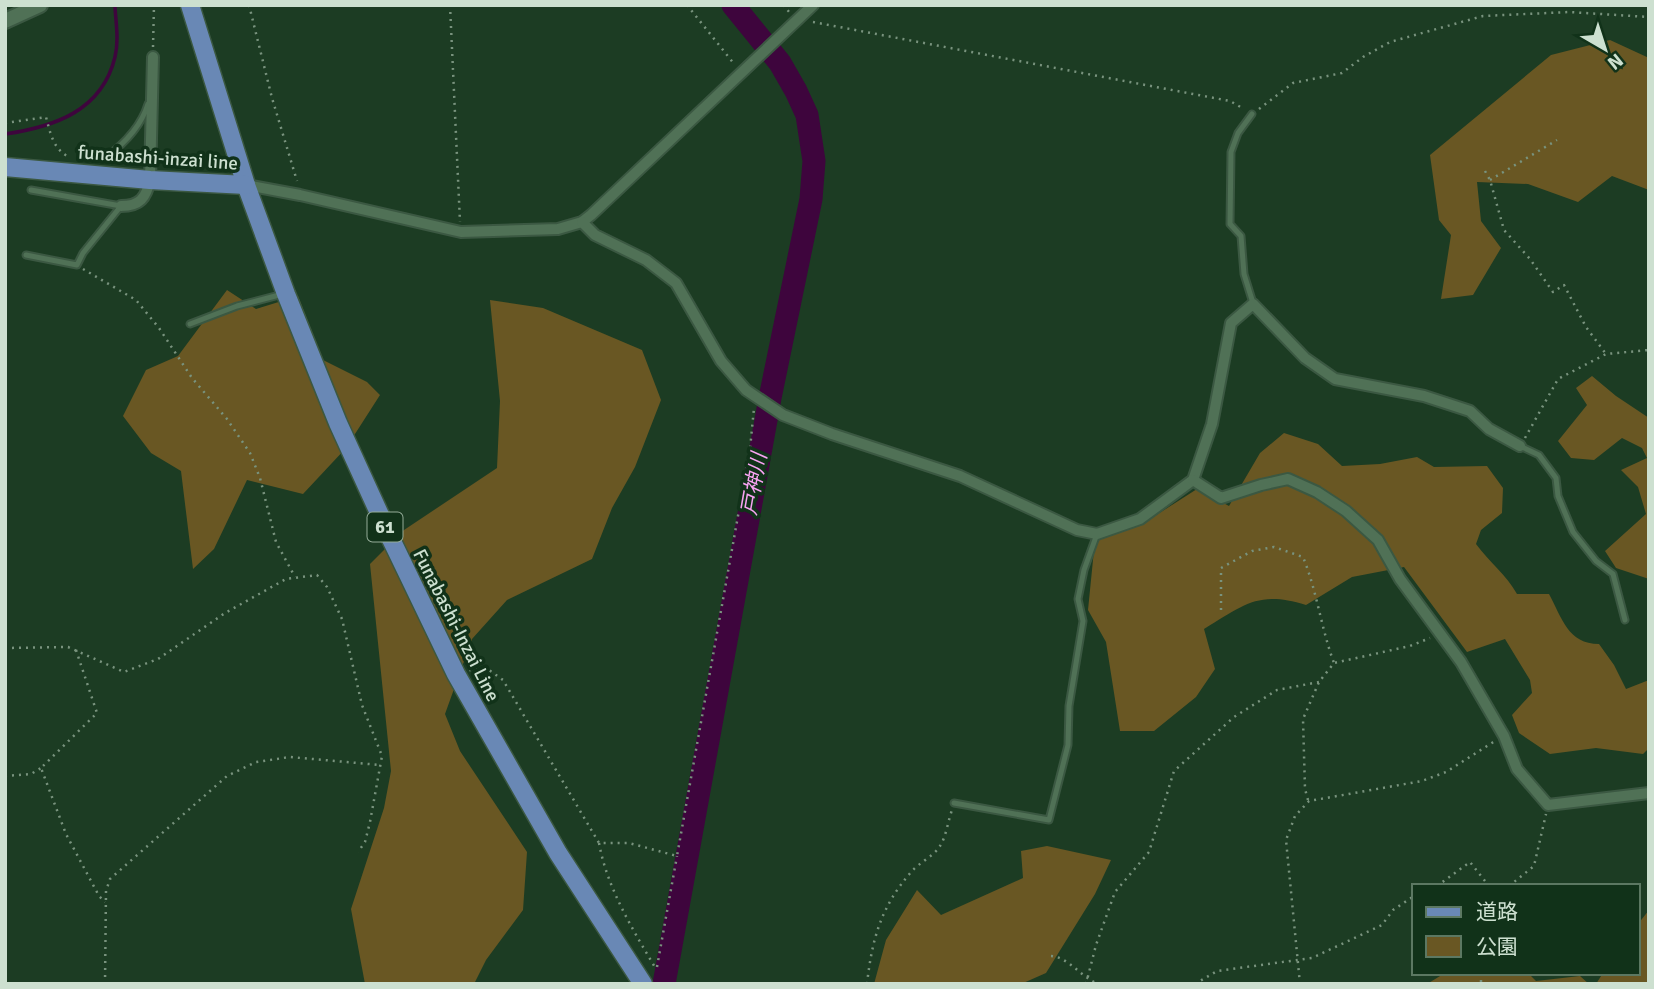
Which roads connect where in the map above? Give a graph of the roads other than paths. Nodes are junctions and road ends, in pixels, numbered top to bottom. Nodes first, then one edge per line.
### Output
1 (40, 5) edge
2 (190, 5) edge
3 (813, 5) edge
4 (5, 21) edge
5 (153, 57) road end
6 (152, 90) junction
7 (1252, 114) road end
8 (105, 158) dead end
9 (5, 167) edge
10 (150, 180) junction
11 (246, 185) junction
12 (31, 190) dead end
13 (121, 206) junction
14 (582, 222) junction
15 (26, 255) dead end
16 (286, 293) junction
17 (1253, 304) junction
18 (190, 324) dead end
19 (1520, 446) joint
20 (1193, 480) junction
21 (1097, 534) junction
22 (1625, 620) dead end
23 (1649, 793) edge
24 (954, 803) road end
25 (649, 980) edge

1 - 4 street
2 - 11 main road, funabashi-inzai line / 61
3 - 14 street
5 - 6 street
6 - 8 lane
6 - 10 street
7 - 17 lane
9 - 10 main road, funabashi-inzai line
10 - 11 main road, funabashi-inzai line
10 - 13 street
11 - 14 street
11 - 16 main road, Funabashi-Inzai Line / 61
12 - 13 lane
13 - 15 lane
14 - 21 street
16 - 18 lane
16 - 25 main road, Funabashi-Inzai Line / 61
17 - 19 street
17 - 20 street
19 - 22 lane
20 - 21 street
20 - 23 street
21 - 24 lane

